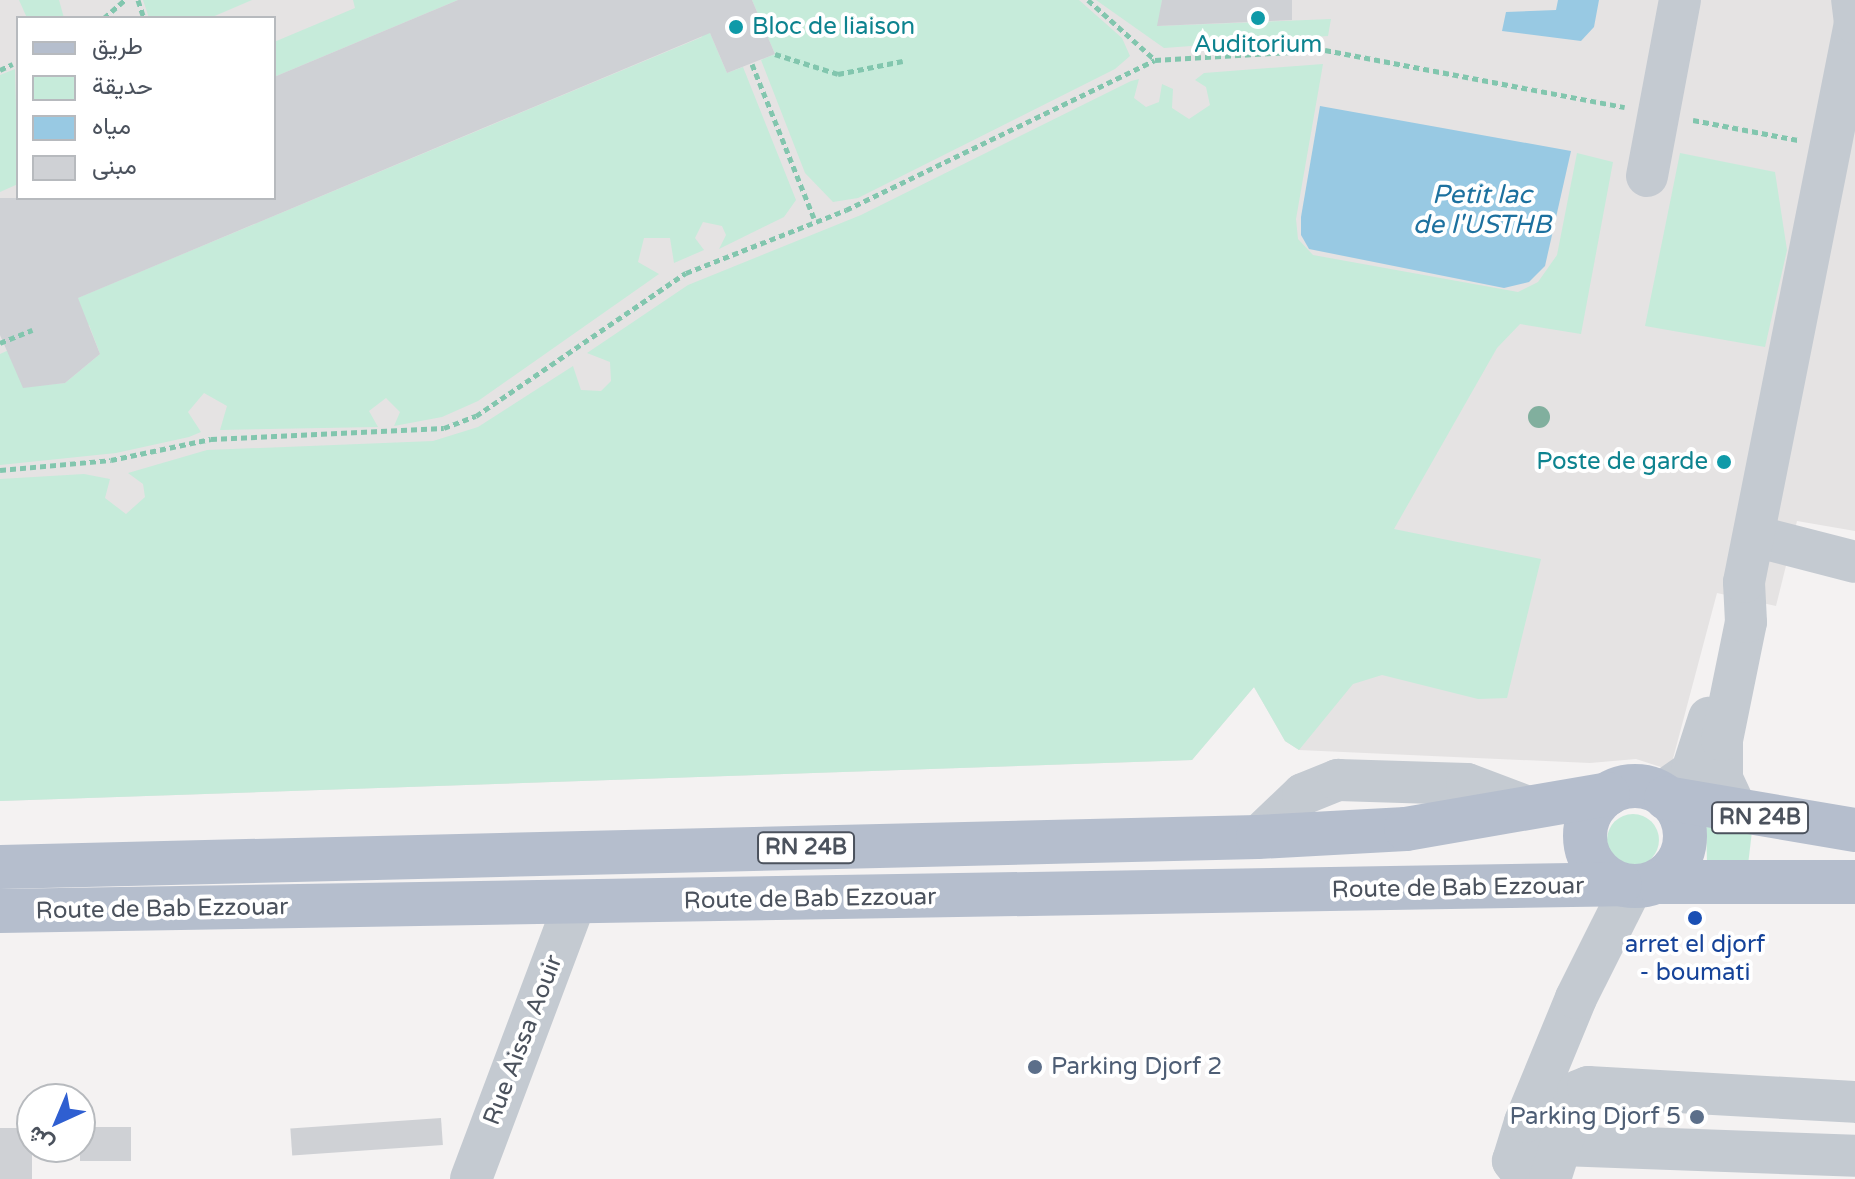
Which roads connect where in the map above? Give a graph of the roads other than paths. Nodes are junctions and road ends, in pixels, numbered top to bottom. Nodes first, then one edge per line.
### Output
1 (1680, 0) edge
2 (1852, 0) edge
3 (1855, 22) edge
4 (1647, 176) dead end
5 (1754, 536) junction
6 (1855, 562) edge
7 (1744, 582) junction
8 (1608, 794) junction
9 (1664, 796) junction
10 (1738, 813) junction
11 (1855, 830) edge
12 (0, 867) edge
13 (1855, 882) edge
14 (1636, 884) junction
15 (575, 902) junction
16 (0, 911) edge
17 (1855, 1102) edge
18 (1855, 1156) edge
19 (1555, 1162) edge
20 (471, 1179) edge
21 (1527, 1179) edge

1 - 4 street
2 - 3 street
3 - 5 street
5 - 6 street
5 - 7 street
7 - 9 street
7 - 10 street
8 - 9 main road
8 - 12 main road, Route de Bab Ezzouar / RN 24B
8 - 14 main road
9 - 10 main road, RN 24B
9 - 14 main road
10 - 11 main road, RN 24B
13 - 14 main road, Route de Bab Ezzouar
14 - 15 main road, Route de Bab Ezzouar
14 - 21 street
15 - 16 main road, Route de Bab Ezzouar
15 - 20 street, Rue Aissa Aouir
17 - 19 street
18 - 19 street

